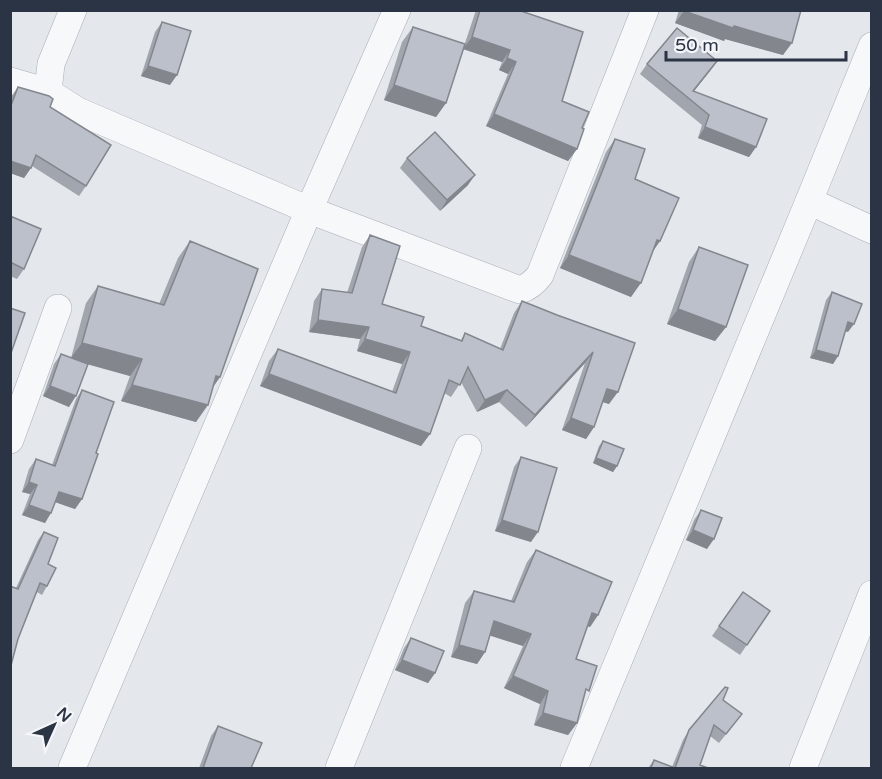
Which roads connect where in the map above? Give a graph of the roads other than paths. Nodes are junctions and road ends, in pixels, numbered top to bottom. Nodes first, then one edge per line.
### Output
1 (73, 10) edge
2 (397, 10) edge
3 (645, 10) edge
4 (872, 46) edge
5 (10, 81) edge
6 (48, 92) junction
7 (809, 201) junction
8 (309, 210) junction
9 (872, 230) edge
10 (58, 308) dead end
11 (10, 440) edge
12 (468, 448) dead end
13 (872, 594) edge
14 (72, 768) edge
15 (339, 768) edge
16 (574, 768) edge
17 (802, 768) edge

1 - 6 street
2 - 8 street
3 - 8 street
4 - 7 street
5 - 6 street
6 - 8 street
7 - 9 street
7 - 16 street
8 - 14 street
10 - 11 street
12 - 15 street
13 - 17 street

